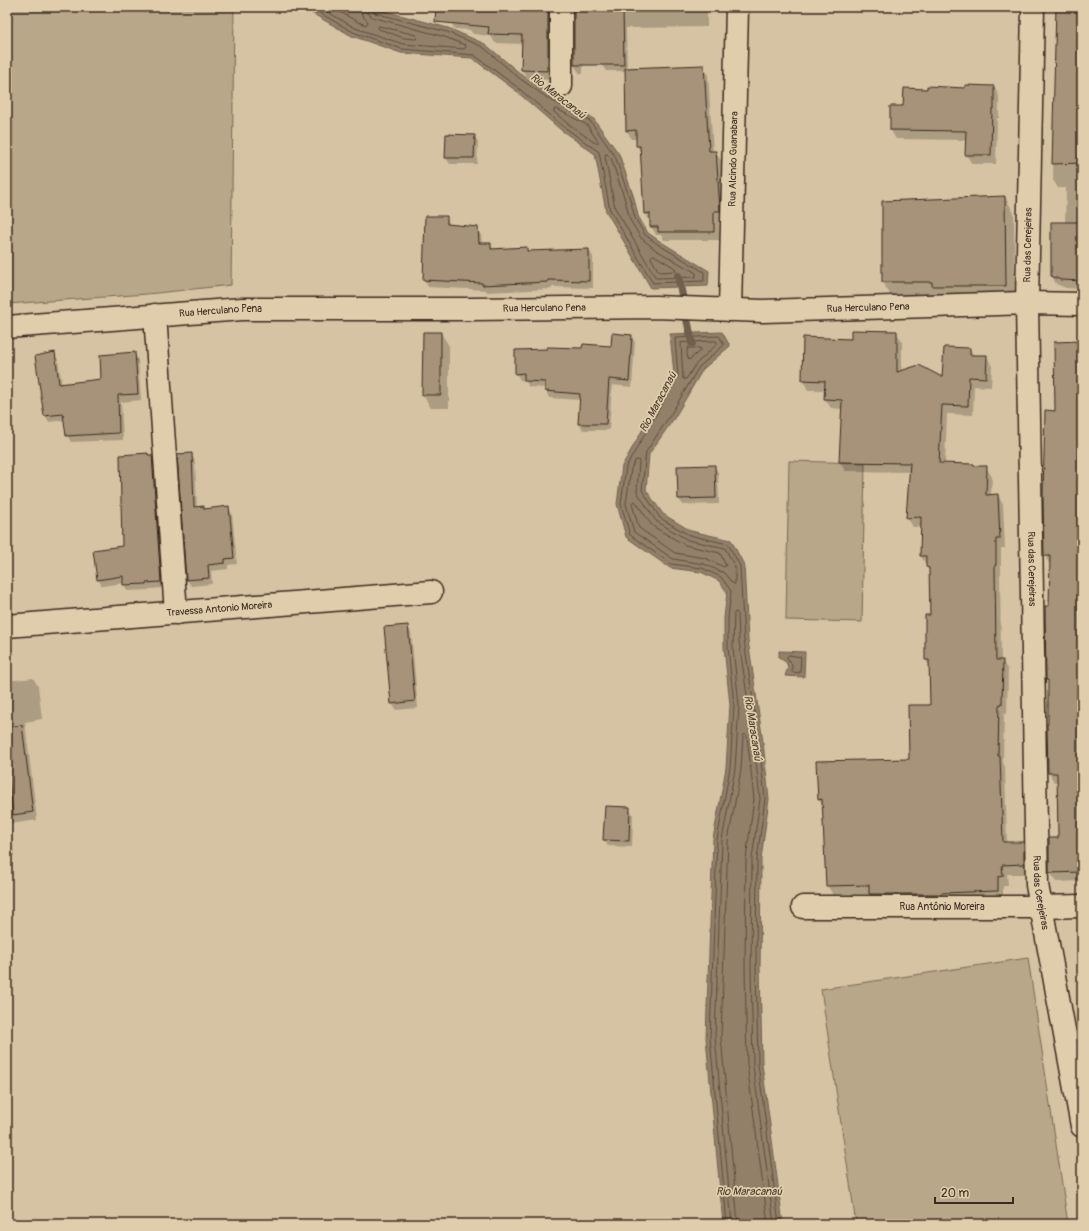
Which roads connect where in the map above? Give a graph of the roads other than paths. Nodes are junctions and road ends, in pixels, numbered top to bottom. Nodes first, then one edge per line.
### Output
1 (561, 7) edge
2 (737, 7) edge
3 (1033, 7) edge
4 (561, 86) dead end
5 (1027, 303) junction
6 (1082, 304) edge
7 (722, 310) junction
8 (155, 315) junction
9 (7, 327) edge
10 (431, 592) dead end
11 (176, 613) junction
12 (7, 626) edge
13 (1082, 906) edge
14 (803, 907) dead end
15 (1041, 907) junction
16 (1082, 1126) edge

1 - 4 street
2 - 7 street, Rua Alcindo Guanabara
3 - 5 street, Rua das Cerejeiras
5 - 6 street, Rua Herculano Pena
5 - 7 street, Rua Herculano Pena
5 - 15 street, Rua das Cerejeiras
7 - 8 street, Rua Herculano Pena
8 - 9 street, Rua Herculano Pena
8 - 11 street
10 - 11 street, Travessa Antonio Moreira
11 - 12 street, Travessa Antonio Moreira
13 - 15 street, Rua Antônio Moreira
14 - 15 street, Rua Antônio Moreira
15 - 16 street, Rua das Cerejeiras

